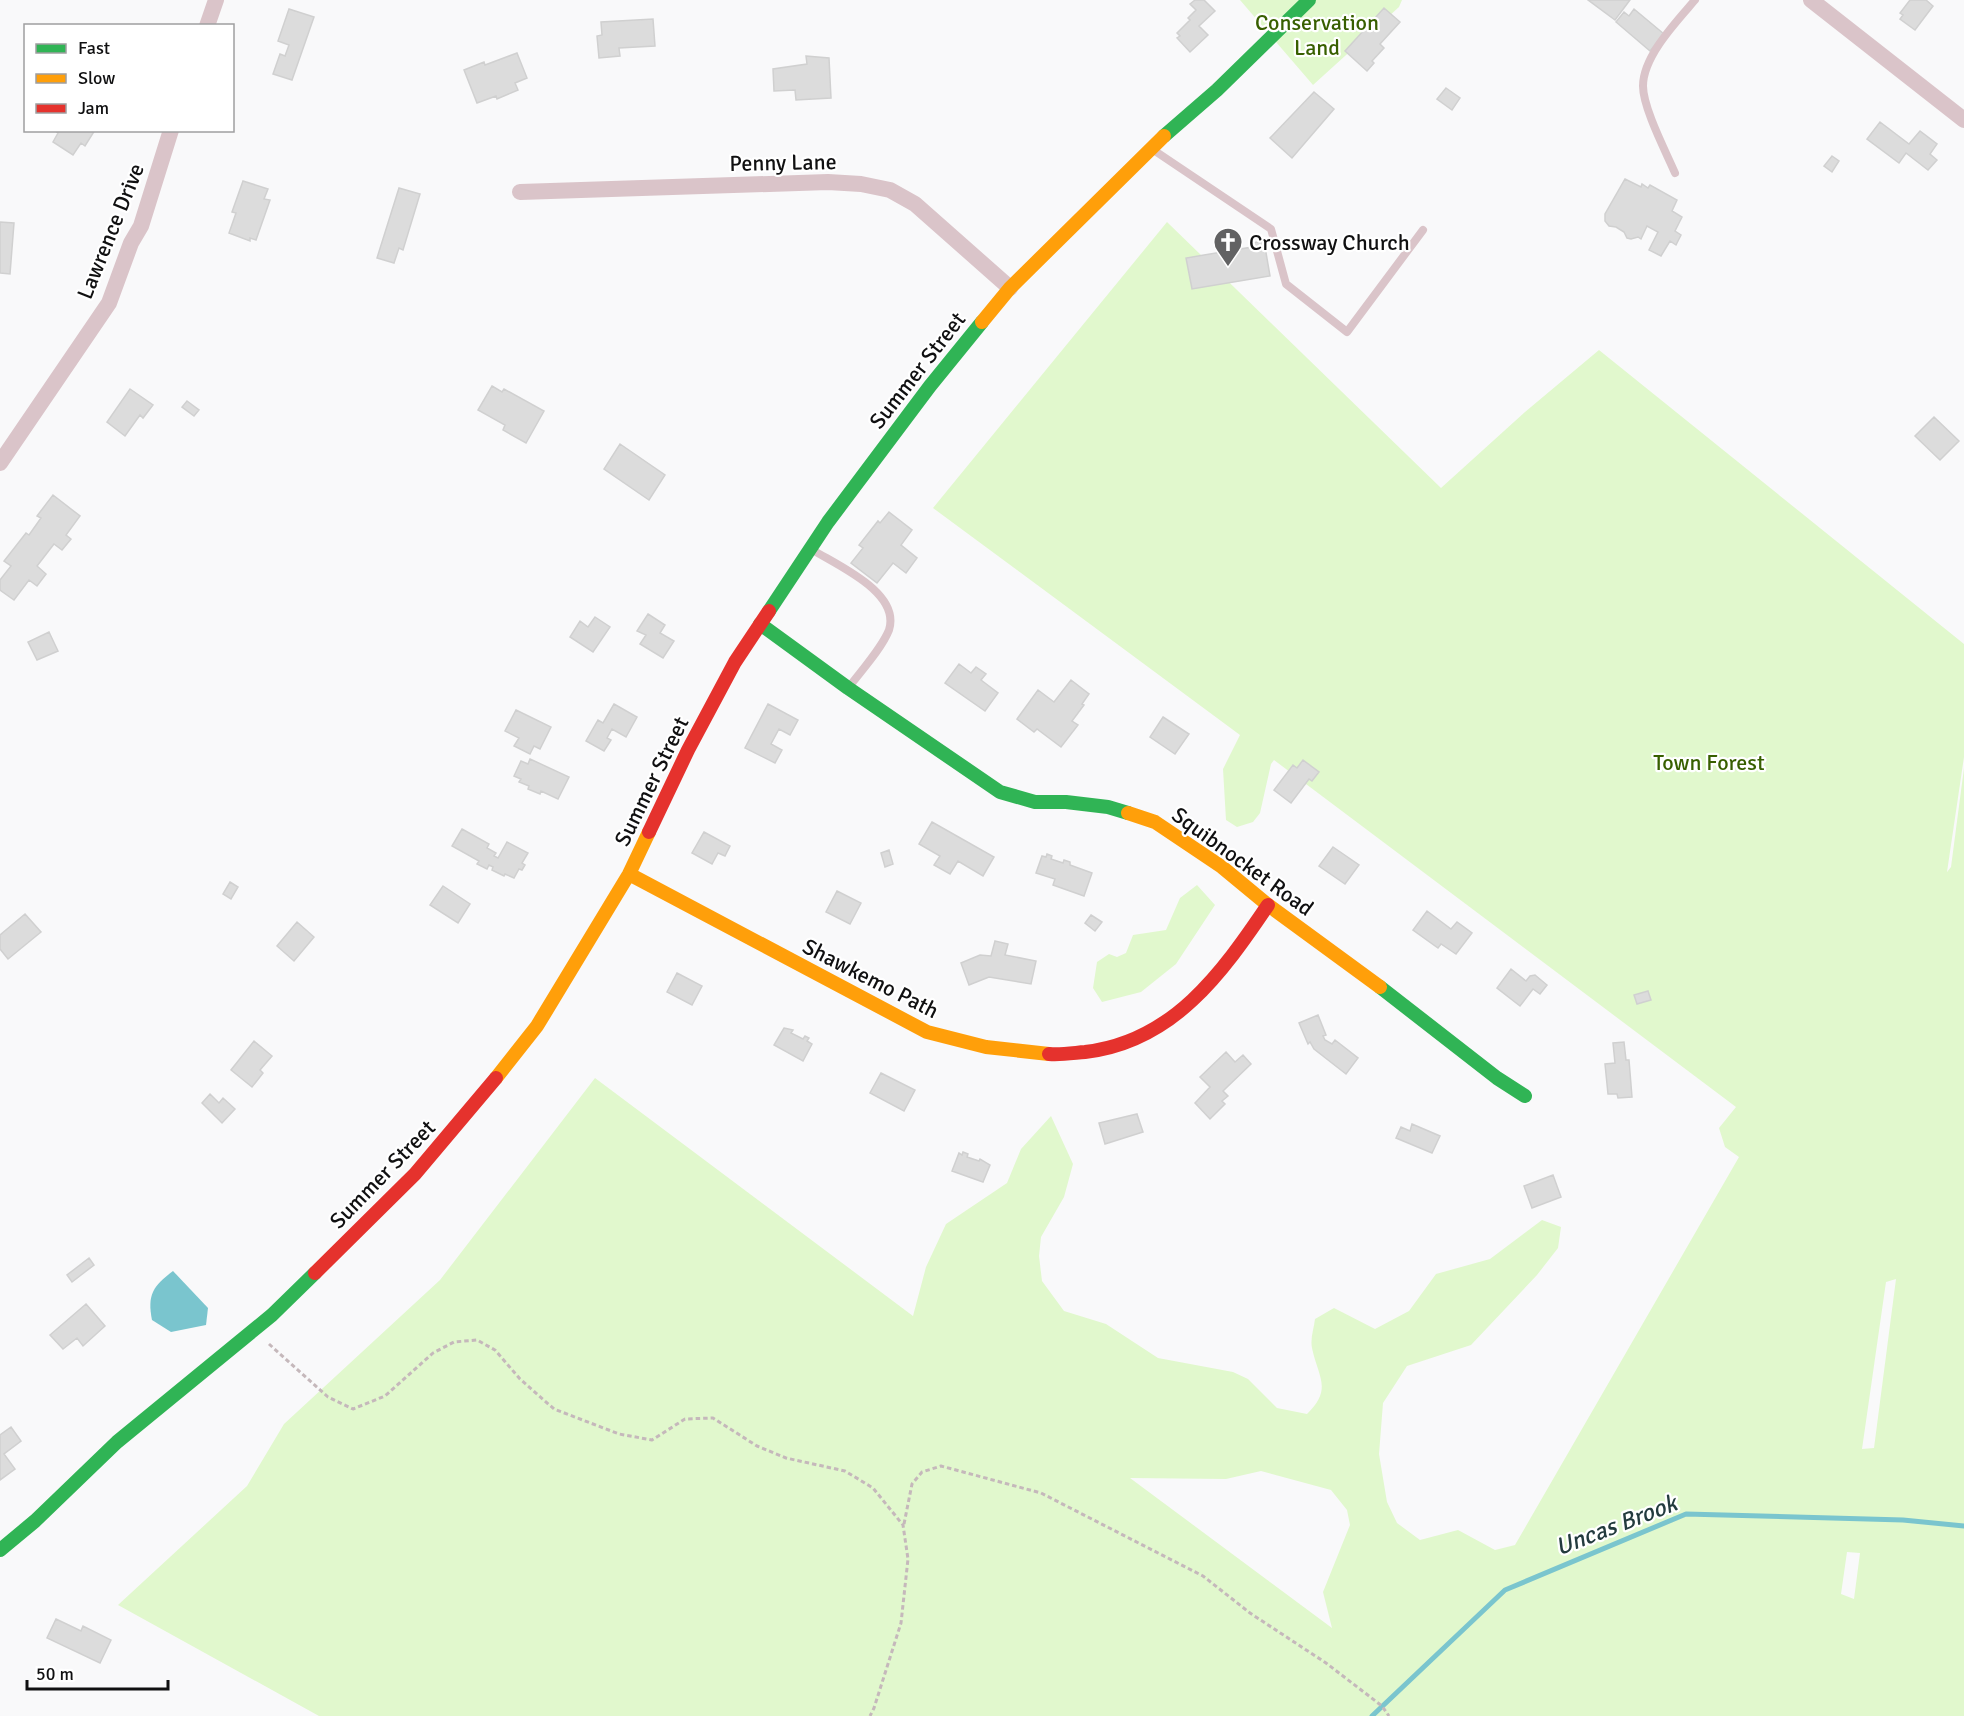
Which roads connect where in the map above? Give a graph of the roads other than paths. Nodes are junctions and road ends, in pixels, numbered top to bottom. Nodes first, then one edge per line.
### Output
1 (216, 0) edge
2 (1309, 0) edge
3 (1695, 0) edge
4 (1811, 0) edge
5 (208, 24) edge
6 (1964, 120) edge
7 (170, 132) edge
8 (1152, 148) junction
9 (1675, 173) dead end
10 (520, 192) dead end
11 (1423, 230) dead end
12 (1010, 288) junction
13 (0, 464) edge
14 (810, 549) junction
15 (760, 624) junction
16 (848, 688) junction
17 (629, 874) junction
18 (1269, 905) junction
19 (1525, 1096) dead end
20 (0, 1550) edge

1 - 5 street
2 - 8 main road, Summer Street
3 - 9 lane
4 - 6 street
7 - 13 street, Lawrence Drive
8 - 11 lane
8 - 12 main road, Summer Street
10 - 12 street, Penny Lane
12 - 14 main road, Summer Street
14 - 15 main road, Summer Street
14 - 16 lane
15 - 16 main road, Squibnocket Road
15 - 17 main road, Summer Street
16 - 18 main road, Squibnocket Road
17 - 18 main road, Shawkemo Path
17 - 20 main road, Summer Street
18 - 19 main road, Squibnocket Road

